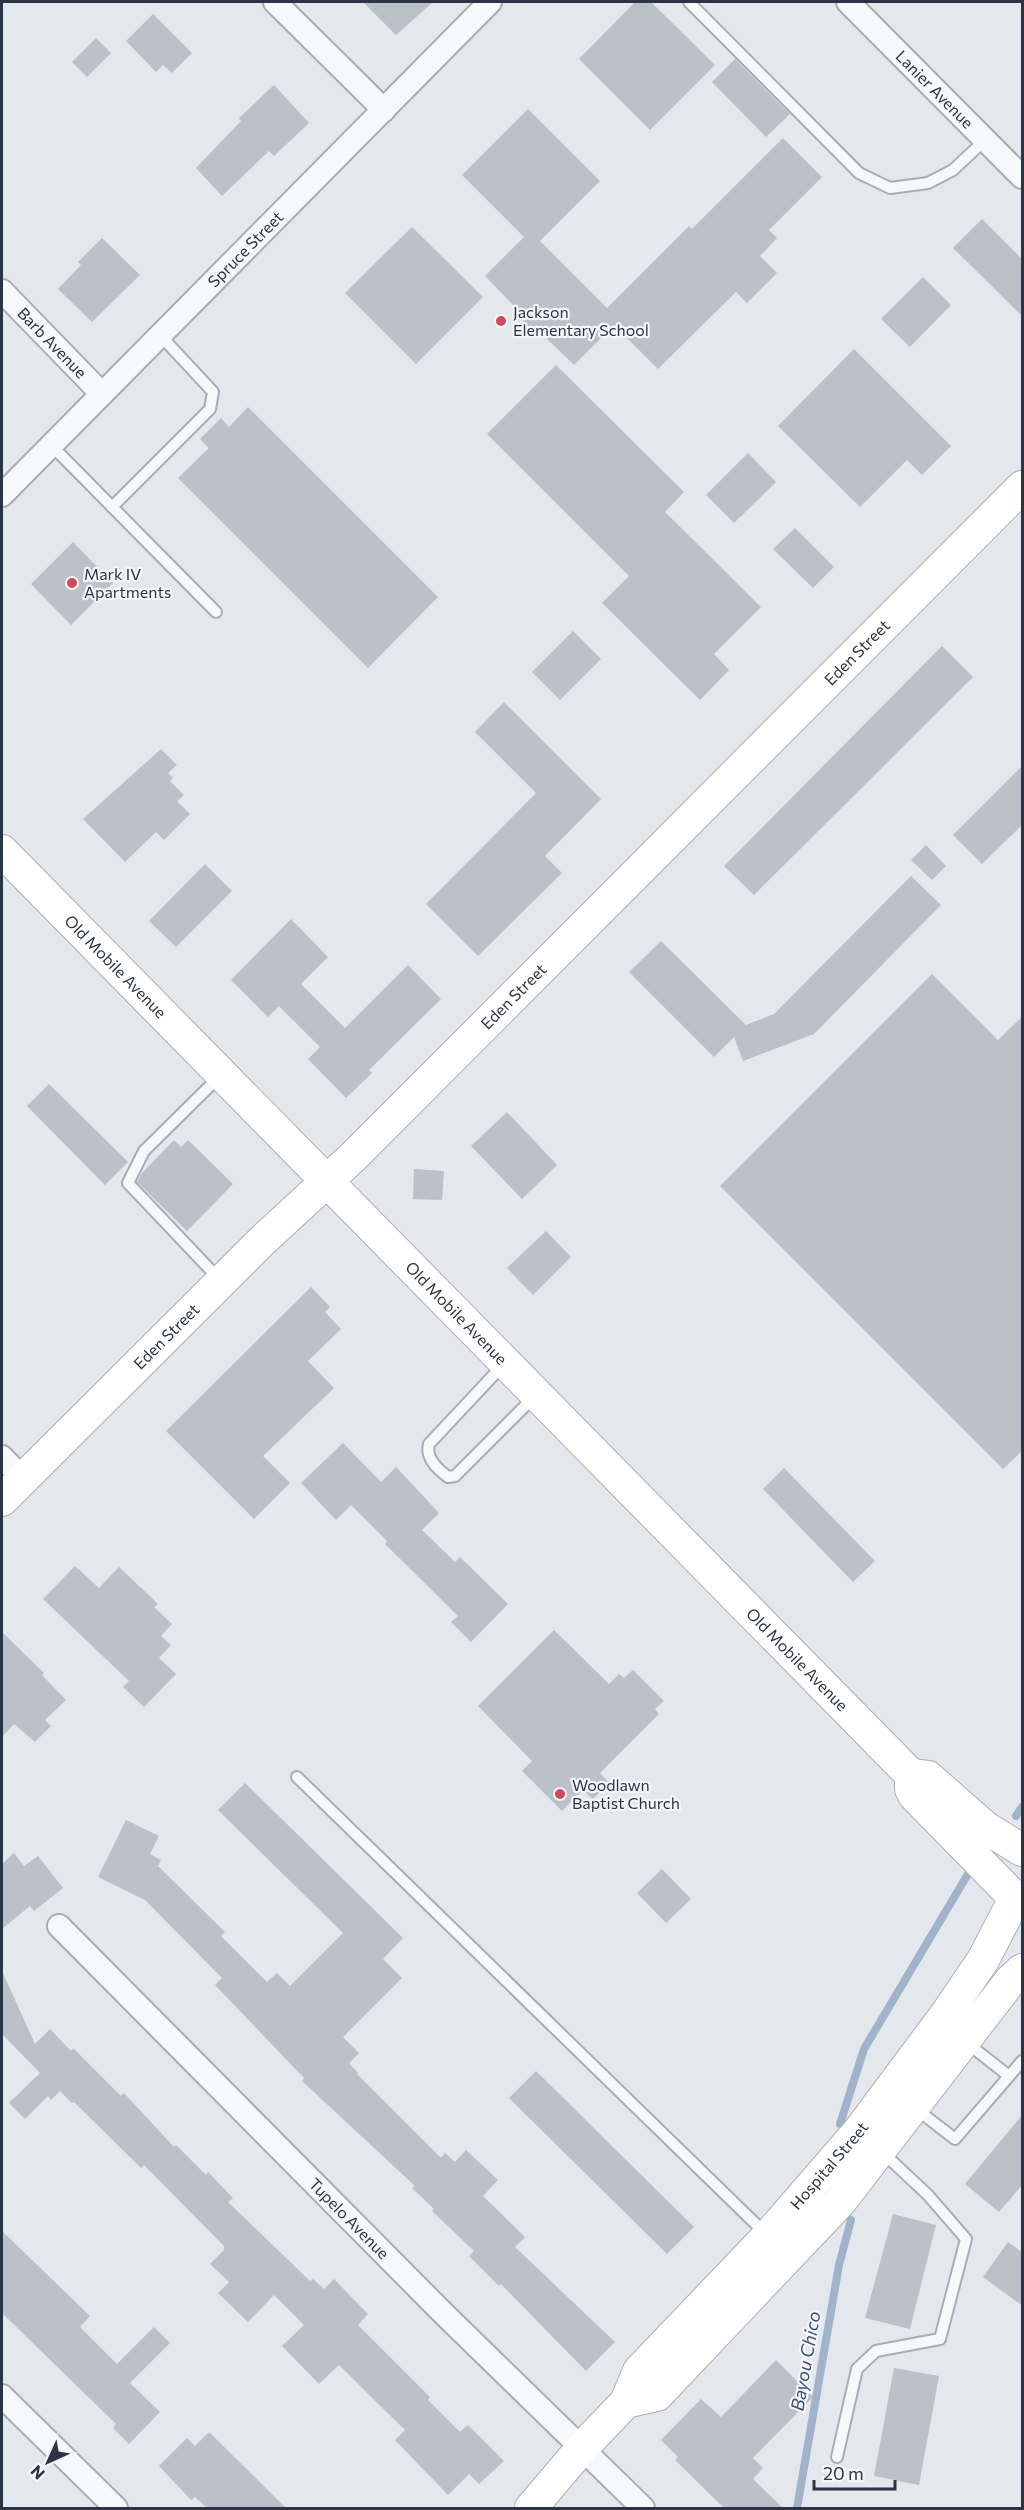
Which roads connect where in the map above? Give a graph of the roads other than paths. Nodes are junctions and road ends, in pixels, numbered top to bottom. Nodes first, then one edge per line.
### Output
1 (276, 2) edge
2 (490, 2) edge
3 (689, 2) edge
4 (848, 2) edge
5 (384, 110) junction
6 (985, 140) junction
7 (1023, 177) edge
8 (2, 291) edge
9 (160, 336) junction
10 (102, 394) junction
11 (51, 445) junction
12 (1021, 492) edge
13 (2, 495) edge
14 (112, 507) junction
15 (216, 612) dead end
16 (2, 850) edge
17 (221, 1075) junction
18 (326, 1182) junction
19 (221, 1282) junction
20 (505, 1363) junction
21 (536, 1395) junction
22 (9, 1479) edge
23 (910, 1775) junction
24 (297, 1777) dead end
25 (1023, 1850) edge
26 (1016, 1903) edge
27 (59, 1926) dead end
28 (1023, 1970) edge
29 (964, 2041) junction
30 (1023, 2061) edge
31 (1009, 2076) junction
32 (903, 2098) junction
33 (870, 2141) junction
34 (779, 2245) junction
35 (2, 2396) edge
36 (581, 2449) junction
37 (837, 2457) dead end
38 (116, 2508) edge
39 (531, 2508) edge
40 (643, 2508) edge

1 - 5 street
2 - 5 street, Spruce Street
3 - 6 lane
4 - 6 street, Lanier Avenue
5 - 9 street, Spruce Street
6 - 7 street, Lanier Avenue
8 - 10 street, Barb Avenue
9 - 10 street, Spruce Street
9 - 14 lane
10 - 11 street, Spruce Street
11 - 13 street, Spruce Street
11 - 14 lane
12 - 18 street, Eden Street
14 - 15 lane
16 - 17 street, Old Mobile Avenue
17 - 18 street, Old Mobile Avenue
17 - 19 lane
18 - 19 street, Eden Street
18 - 20 street, Old Mobile Avenue
19 - 22 street, Eden Street
20 - 21 street, Old Mobile Avenue
20 - 21 lane
21 - 23 street, Old Mobile Avenue
23 - 25 street, Old Mobile Avenue
23 - 26 street, Old Mobile Avenue
24 - 34 lane
26 - 32 street, Hospital Street
27 - 36 street, Tupelo Avenue
28 - 29 street, Hospital Street
29 - 31 lane
29 - 32 street, Hospital Street
30 - 31 lane
31 - 32 lane
32 - 33 street, Hospital Street
33 - 34 street, Hospital Street
33 - 37 lane
34 - 36 street, Hospital Street
35 - 38 street
36 - 39 street, Hospital Street
36 - 40 street, Tupelo Avenue

